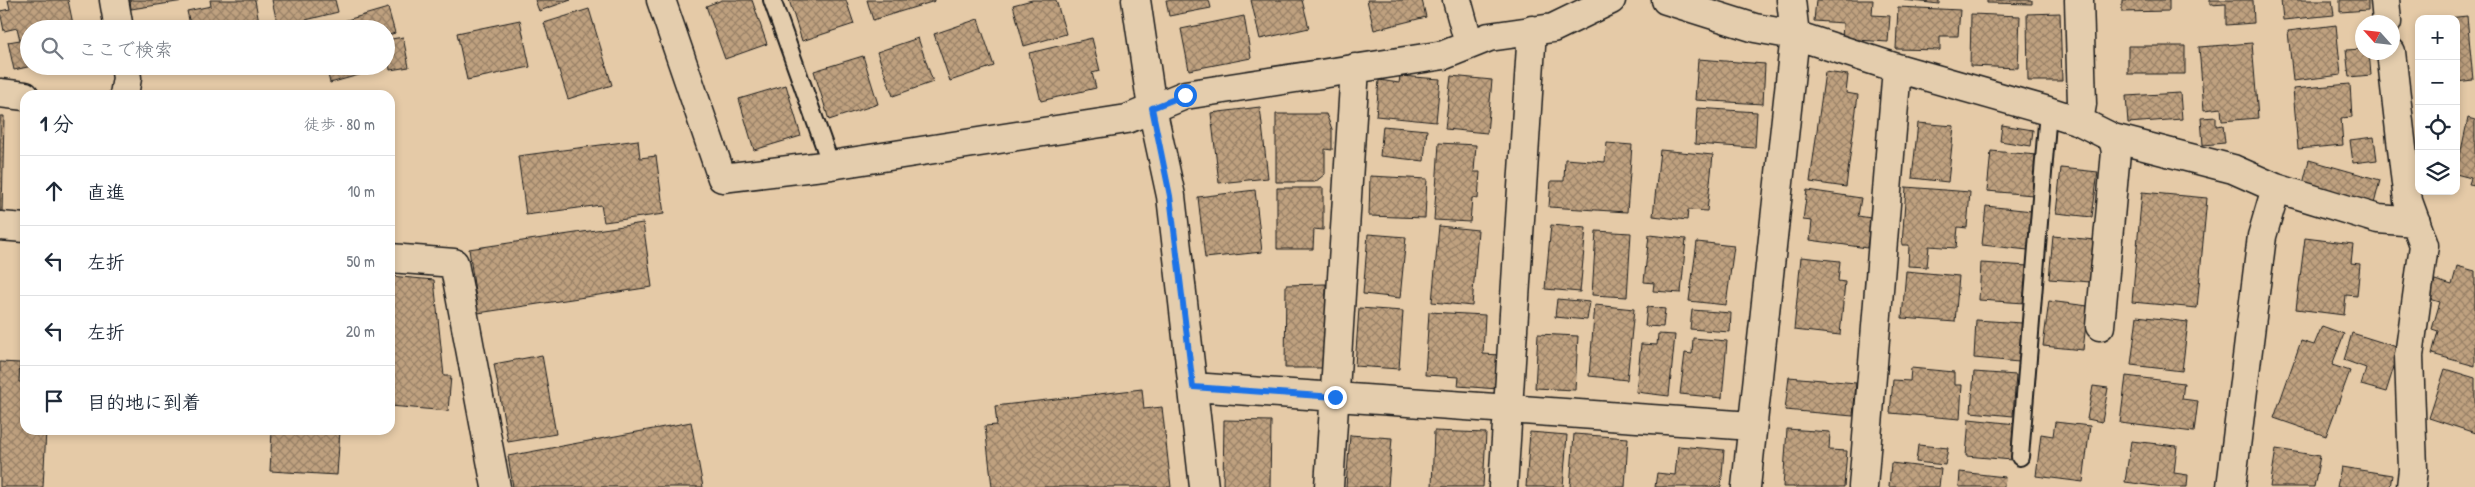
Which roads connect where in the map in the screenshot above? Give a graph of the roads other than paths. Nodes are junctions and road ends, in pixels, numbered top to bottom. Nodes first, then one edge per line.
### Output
1 (114, 0) edge
2 (661, 0) edge
3 (772, 0) edge
4 (1136, 0) edge
5 (1456, 0) edge
6 (1611, 0) edge
7 (1666, 0) edge
8 (1791, 0) edge
9 (2079, 0) edge
10 (2385, 0) edge
11 (2386, 15) edge
12 (117, 20) edge
13 (1532, 30) junction
14 (1795, 35) junction
15 (1469, 44) junction
16 (2392, 60) edge
17 (1356, 68) junction
18 (1897, 68) junction
19 (126, 75) edge
20 (125, 90) edge
21 (0, 93) edge
22 (20, 95) edge
23 (1152, 108) junction
24 (2048, 111) junction
25 (2079, 121) junction
26 (2113, 138) junction
27 (831, 165) junction
28 (2276, 188) junction
29 (2416, 222) junction
30 (0, 226) edge
31 (20, 228) edge
32 (395, 258) edge
33 (2100, 326) dead end
34 (1193, 387) junction
35 (1335, 397) junction
36 (1507, 410) junction
37 (1752, 426) junction
38 (2020, 457) dead end
39 (496, 487) edge
40 (1204, 487) edge
41 (1329, 487) edge
42 (1503, 487) edge
43 (1746, 487) edge
44 (1863, 487) edge
45 (2231, 487) edge
46 (2411, 487) edge

1 - 12 street
2 - 27 street
3 - 27 lane
4 - 23 street
5 - 15 street
6 - 13 street
7 - 14 street
8 - 14 street
9 - 25 street
10 - 11 street
13 - 15 street
13 - 36 street
14 - 18 street
14 - 37 street
15 - 17 street
16 - 29 street
17 - 23 street
17 - 35 street
18 - 24 street
18 - 44 street
19 - 20 street
21 - 22 street
23 - 27 street
23 - 34 street
24 - 25 street
24 - 38 lane
25 - 26 street
26 - 28 street
26 - 33 street
28 - 29 street
28 - 45 street
29 - 46 street
30 - 31 street
32 - 39 street
34 - 35 street
34 - 40 street
35 - 36 street
35 - 41 street
36 - 37 street
36 - 42 street
37 - 43 street

